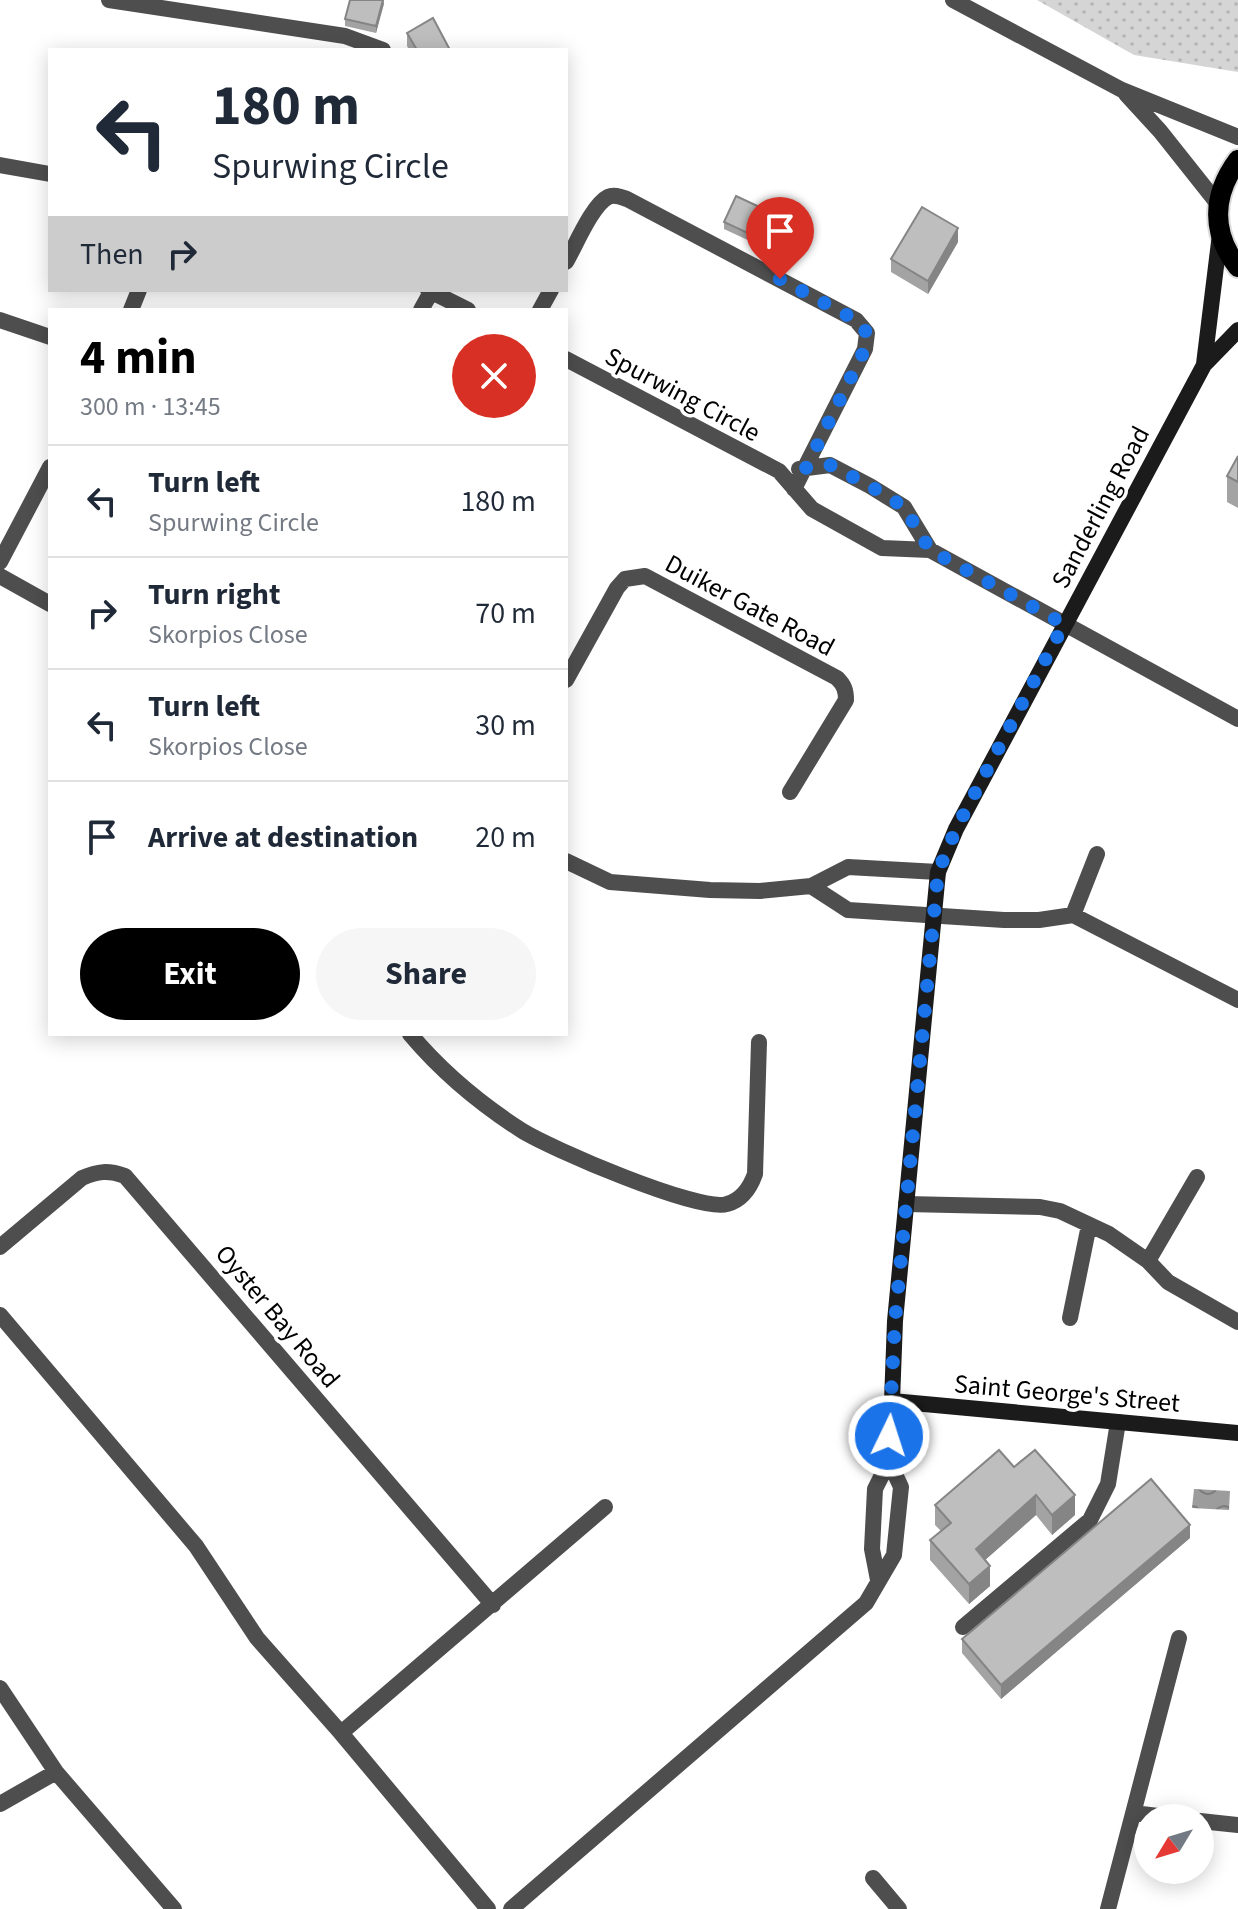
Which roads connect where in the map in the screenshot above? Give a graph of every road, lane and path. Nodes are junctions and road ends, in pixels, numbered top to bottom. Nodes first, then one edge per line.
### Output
1 (109, 0) edge
2 (953, 0) edge
3 (378, 48) edge
4 (1122, 90) junction
5 (1238, 137) edge
6 (1238, 160) edge
7 (0, 165) edge
8 (48, 174) edge
9 (1218, 204) junction
10 (1220, 234) junction
11 (568, 258) edge
12 (1238, 267) edge
13 (431, 292) edge
14 (464, 308) edge
15 (0, 320) edge
16 (1238, 330) edge
17 (48, 336) edge
18 (568, 360) edge
19 (1204, 365) junction
20 (806, 468) junction
21 (48, 471) edge
22 (779, 471) junction
23 (794, 489) junction
24 (930, 550) junction
25 (0, 562) edge
26 (0, 576) edge
27 (48, 603) edge
28 (1064, 624) junction
29 (568, 676) edge
30 (1238, 719) edge
31 (790, 792) dead end
32 (1097, 854) dead end
33 (568, 862) edge
34 (938, 872) junction
35 (811, 886) junction
36 (932, 915) junction
37 (1073, 915) junction
38 (1238, 1000) edge
39 (412, 1036) edge
40 (759, 1042) dead end
41 (1197, 1177) dead end
42 (906, 1204) junction
43 (1089, 1225) junction
44 (0, 1247) edge
45 (1148, 1261) junction
46 (0, 1315) edge
47 (1070, 1318) dead end
48 (1238, 1322) edge
49 (892, 1401) junction
50 (1118, 1422) junction
51 (1238, 1433) edge
52 (889, 1461) junction
53 (605, 1507) dead end
54 (878, 1580) junction
55 (493, 1605) junction
56 (963, 1627) dead end
57 (1179, 1638) dead end
58 (0, 1688) edge
59 (341, 1733) junction
60 (56, 1772) junction
61 (0, 1804) edge
62 (1133, 1813) joint
63 (1214, 1822) edge
64 (1238, 1825) edge
65 (873, 1878) dead end
66 (174, 1909) edge
67 (488, 1909) edge
68 (511, 1909) edge
69 (899, 1909) edge
70 (1108, 1909) edge

1 - 3 street
2 - 4 street
4 - 5 street
4 - 9 street
6 - 9 main road
7 - 8 street
9 - 10 main road
10 - 12 main road
10 - 19 street, Sanderling Road
11 - 20 street
13 - 14 street
15 - 17 street
16 - 19 street, Sanderling Road
18 - 22 street, Spurwing Circle
19 - 28 street, Sanderling Road
20 - 22 street, Spurwing Circle
20 - 23 street
20 - 24 street, Spurwing Circle
21 - 25 street
22 - 23 street, Spurwing Circle
23 - 24 street, Spurwing Circle
24 - 28 street, Spurwing Circle
26 - 27 street
28 - 30 street, Spurwing Circle
28 - 34 street, Sanderling Road
29 - 31 street, Duiker Gate Road
32 - 37 street
33 - 35 street
34 - 35 street
34 - 36 street, Sanderling Road
35 - 36 street
36 - 37 street
36 - 42 street, Sanderling Road
37 - 38 street
39 - 40 street
41 - 45 street
42 - 43 street
42 - 49 street, Sanderling Road
43 - 45 street
43 - 47 street
44 - 55 street, Oyster Bay Road
45 - 48 street
46 - 59 street
49 - 50 street, Saint George's Street
49 - 52 street, Sanderling Road
50 - 51 street, Saint George's Street
50 - 56 street
52 - 54 street
52 - 54 street
53 - 55 street
54 - 68 street
55 - 59 street
57 - 62 street
58 - 60 street
59 - 67 street
60 - 61 street
60 - 66 street
62 - 70 street
63 - 64 street
65 - 69 street

